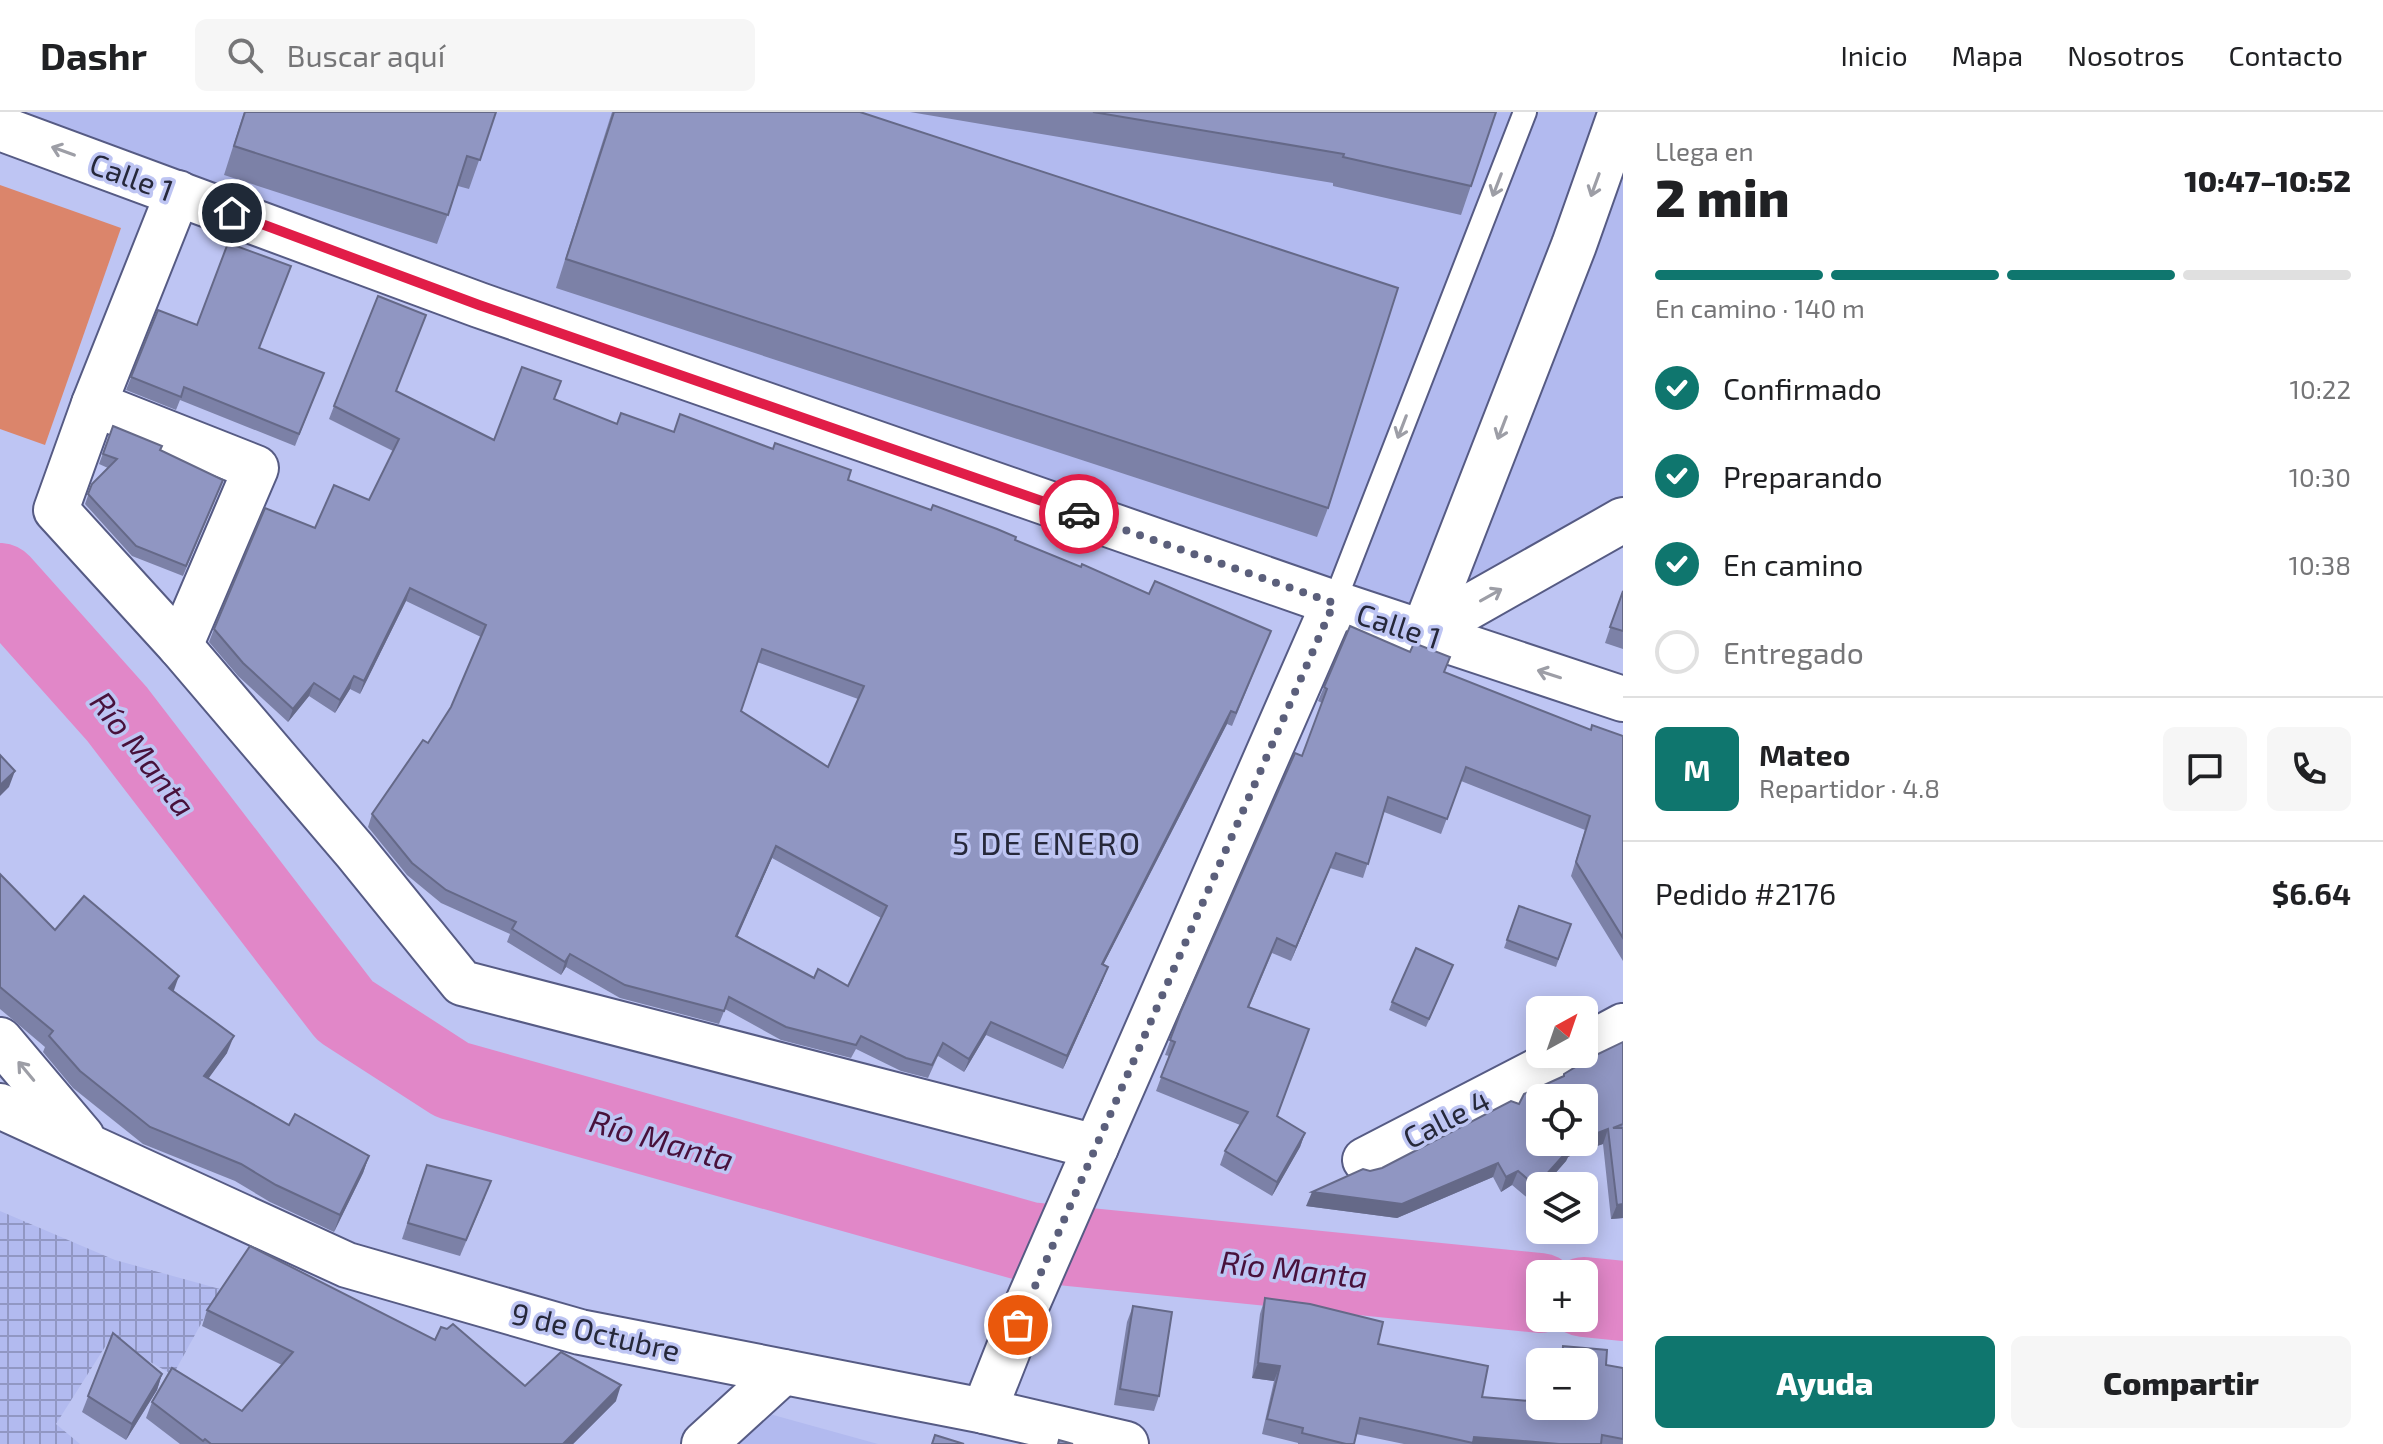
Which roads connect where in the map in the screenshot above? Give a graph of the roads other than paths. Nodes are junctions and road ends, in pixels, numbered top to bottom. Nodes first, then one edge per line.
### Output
1 (1525, 112) edge
2 (1621, 112) edge
3 (0, 128) edge
4 (178, 193) junction
5 (94, 404) junction
6 (1623, 520) edge
7 (1334, 603) junction
8 (1423, 633) junction
9 (180, 646) junction
10 (1623, 699) edge
11 (1623, 1026) edge
12 (1598, 1039) edge
13 (0, 1040) edge
14 (1543, 1068) edge
15 (0, 1106) edge
16 (89, 1145) junction
17 (1365, 1160) dead end
18 (1088, 1165) junction
19 (783, 1372) junction
20 (984, 1411) junction
21 (1029, 1434) edge
22 (704, 1444) edge
23 (1126, 1444) edge

1 -> 7 lane
2 -> 8 street
4 -> 3 street, Calle 1
4 - 5 street
4 - 7 street, Calle 1
5 - 9 street
5 - 9 street
8 -> 6 street
7 - 8 street, Calle 1
7 - 18 street
10 -> 8 street, Calle 1
9 - 18 street
11 - 12 street
16 -> 13 street, 9 de Octubre
14 - 17 street, Calle 4
15 - 16 street, 9 de Octubre
16 - 19 street, 9 de Octubre
18 - 20 street
19 - 20 street, 9 de Octubre
19 - 22 street
20 - 21 street, 9 de Octubre
21 - 23 street, 9 de Octubre

